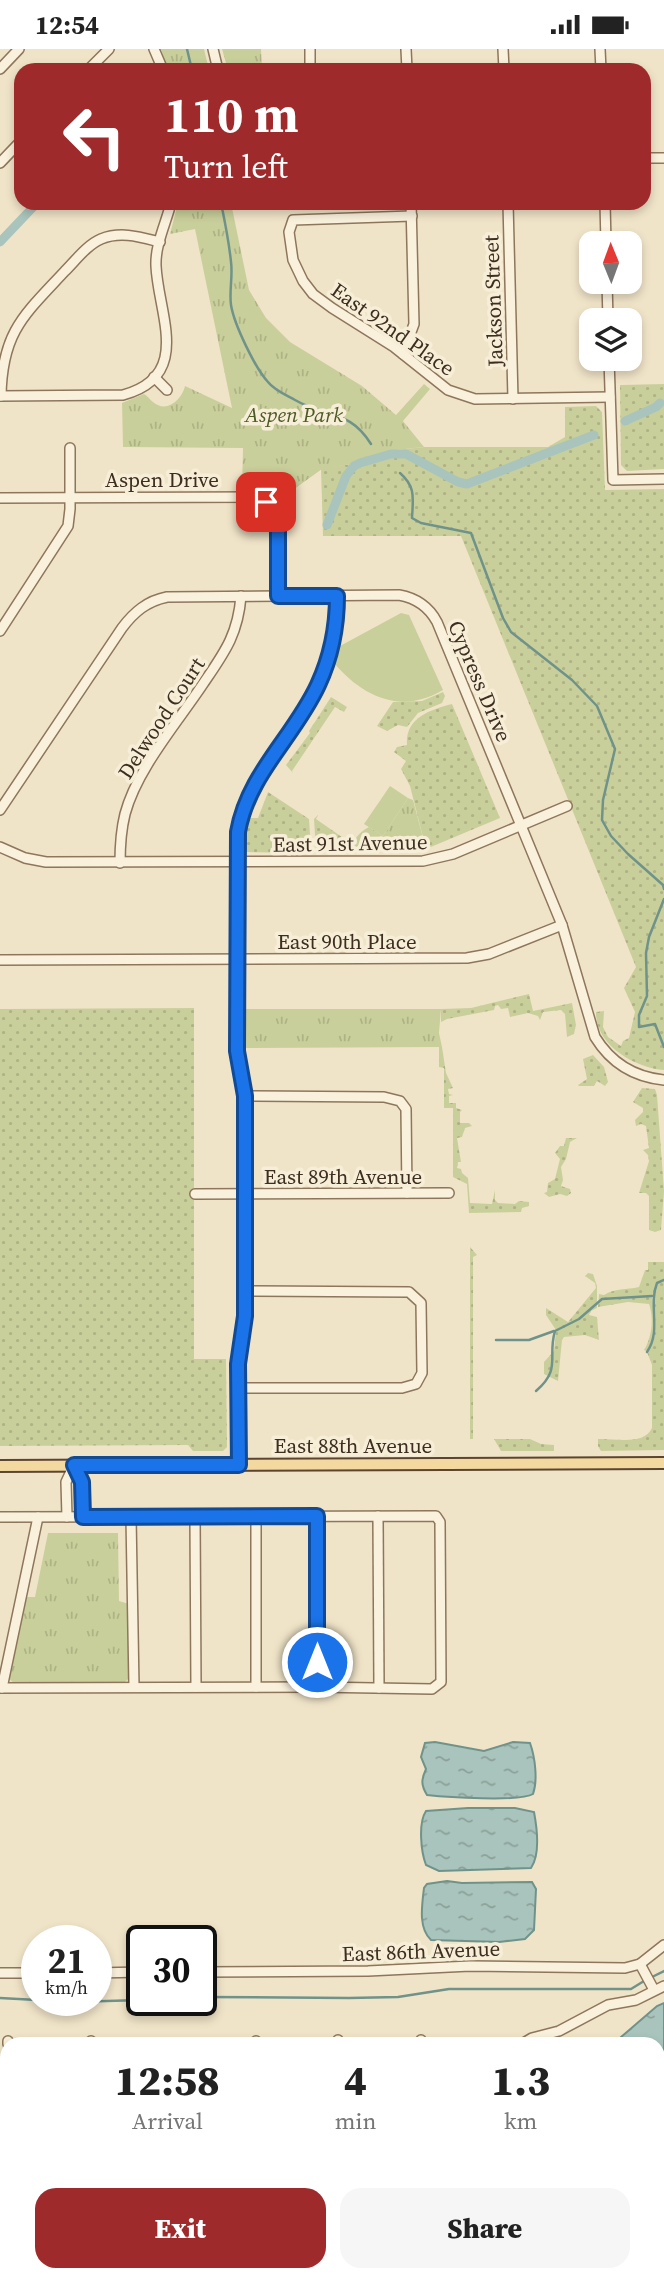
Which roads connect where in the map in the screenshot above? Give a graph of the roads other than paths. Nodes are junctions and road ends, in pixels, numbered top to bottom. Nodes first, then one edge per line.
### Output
1 (19, 49) edge
2 (109, 49) edge
3 (95, 63) edge
4 (0, 69) edge
5 (14, 148) edge
6 (0, 163) edge
7 (169, 210) edge
8 (412, 210) edge
9 (508, 210) edge
10 (605, 210) edge
11 (412, 216) junction
12 (606, 231) edge
13 (160, 242) junction
14 (403, 354) junction
15 (609, 371) edge
16 (154, 377) junction
17 (167, 390) dead end
18 (1, 396) edge
19 (610, 397) junction
20 (513, 399) junction
21 (69, 449) dead end
22 (664, 479) edge
23 (70, 497) junction
24 (0, 498) edge
25 (241, 596) junction
26 (278, 596) junction
27 (337, 596) junction
28 (0, 631) edge
29 (567, 806) dead end
30 (0, 810) edge
31 (521, 826) junction
32 (0, 847) edge
33 (120, 863) junction
34 (237, 863) junction
35 (562, 925) junction
36 (237, 959) junction
37 (0, 960) edge
38 (664, 1080) edge
39 (245, 1096) junction
40 (407, 1193) junction
41 (449, 1193) dead end
42 (195, 1194) dead end
43 (244, 1194) junction
44 (245, 1291) junction
45 (238, 1388) junction
46 (664, 1463) edge
47 (0, 1465) edge
48 (74, 1465) junction
49 (239, 1465) junction
50 (317, 1516) junction
51 (378, 1516) junction
52 (0, 1517) edge
53 (38, 1517) junction
54 (66, 1517) junction
55 (83, 1517) junction
56 (131, 1517) junction
57 (195, 1517) junction
58 (256, 1517) junction
59 (134, 1687) junction
60 (196, 1687) junction
61 (256, 1687) junction
62 (317, 1687) junction
63 (1, 1688) edge
64 (379, 1688) junction
65 (664, 1945) edge
66 (642, 1967) junction
67 (217, 1972) edge
68 (0, 1973) edge
69 (21, 1973) edge
70 (664, 1986) edge
71 (652, 1987) junction
72 (536, 2037) edge

1 - 4 street
2 - 3 street
5 - 6 street
7 - 13 street
8 - 11 street
9 - 20 street, Jackson Street
10 - 12 street
11 - 14 street
11 - 14 street, East 92nd Place
13 - 16 street
13 - 18 street
14 - 20 street, East 92nd Place
15 - 19 street
16 - 17 street
16 - 18 street
19 - 20 street, East 92nd Place
19 - 22 street
21 - 23 street
23 - 24 street, Aspen Drive
23 - 26 street, Aspen Drive
23 - 28 street
25 - 26 street, Cypress Drive
25 - 30 street, Cypress Drive
25 - 33 street, Delwood Court
26 - 27 street, Cypress Drive
27 - 31 street, Cypress Drive
27 - 34 street
29 - 31 street, East 91st Avenue
31 - 34 street, East 91st Avenue
31 - 35 street, Cypress Drive
32 - 33 street, East 91st Avenue
33 - 34 street, East 91st Avenue
34 - 36 street
35 - 36 street, East 90th Place
35 - 38 street, Cypress Drive
36 - 37 street, East 90th Place
36 - 39 street
39 - 40 street
39 - 43 street
40 - 41 street, East 89th Avenue
40 - 43 street, East 89th Avenue
42 - 43 street, East 89th Avenue
43 - 44 street
44 - 45 street
44 - 45 street
45 - 49 street
46 - 49 main road, East 88th Avenue
47 - 48 main road, East 88th Avenue
48 - 49 main road, East 88th Avenue
48 - 54 street
48 - 55 street
50 - 51 street
50 - 58 street
50 - 62 street
51 - 64 street
51 - 64 street
52 - 53 street
53 - 54 street
53 - 63 street
54 - 55 street
55 - 56 street
56 - 57 street
56 - 59 street
57 - 58 street
57 - 60 street
58 - 61 street
59 - 60 street
59 - 63 street
60 - 61 street
61 - 62 street
62 - 64 street
65 - 66 street
66 - 67 street, East 86th Avenue
66 - 71 street
68 - 69 street
70 - 71 street
71 - 72 street

